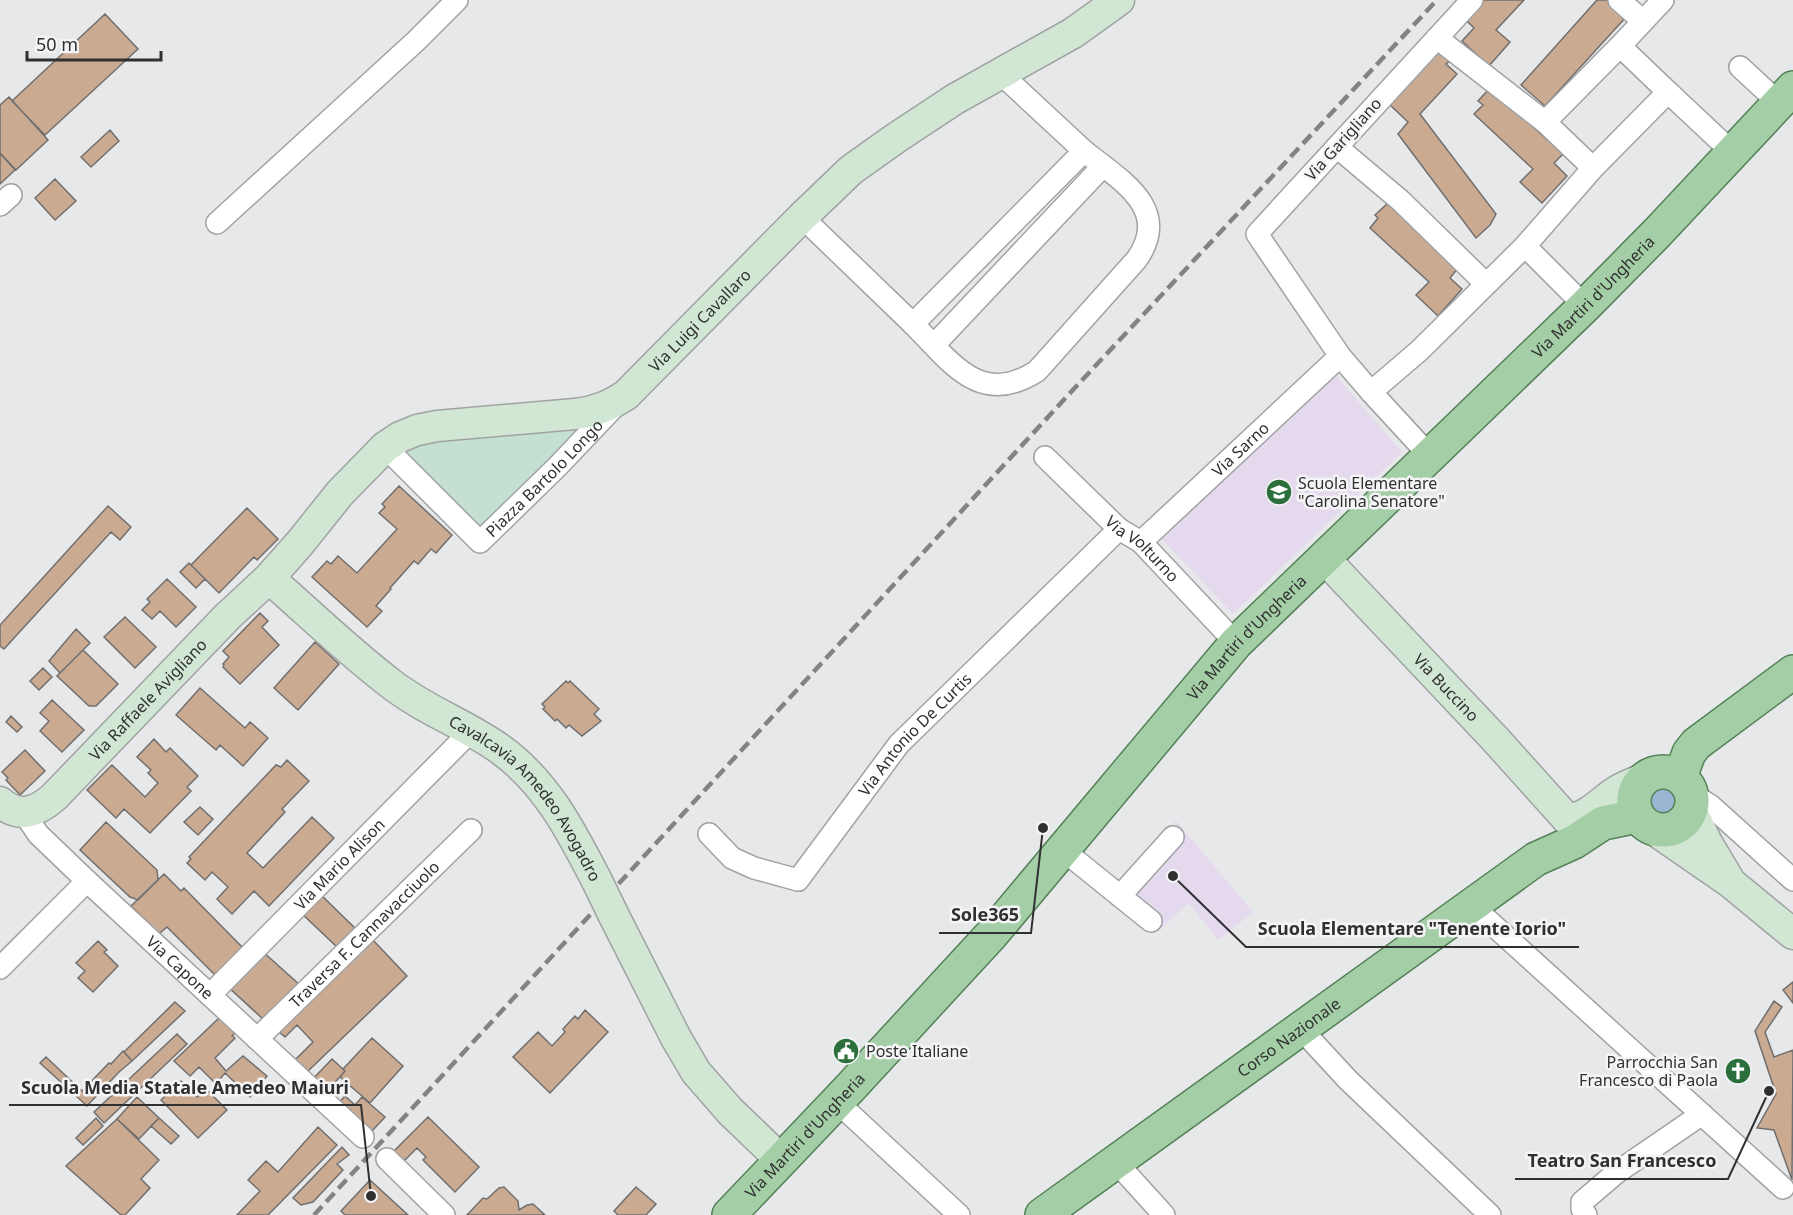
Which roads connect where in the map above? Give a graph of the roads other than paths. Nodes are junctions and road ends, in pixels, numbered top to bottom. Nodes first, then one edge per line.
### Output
1 (457, 0) edge
2 (1119, 0) edge
3 (1472, 0) edge
4 (1619, 0) edge
5 (1663, 0) edge
6 (1643, 21) junction
7 (1437, 38) junction
8 (1620, 46) junction
9 (1740, 67) dead end
10 (999, 73) junction
11 (1668, 92) junction
12 (1786, 96) edge
13 (1545, 122) junction
14 (1337, 147) junction
15 (1083, 151) junction
16 (1733, 153) junction
17 (1103, 166) junction
18 (1593, 168) junction
19 (802, 217) junction
20 (217, 223) dead end
21 (1525, 246) junction
22 (1486, 284) junction
23 (1585, 306) junction
24 (913, 324) junction
25 (934, 345) junction
26 (1340, 356) junction
27 (1371, 392) junction
28 (626, 395) junction
29 (386, 447) junction
30 (1429, 455) junction
31 (1045, 457) dead end
32 (1119, 529) junction
33 (1141, 543) junction
34 (1324, 558) junction
35 (269, 578) junction
36 (1236, 643) junction
37 (1793, 672) edge
38 (471, 731) junction
39 (1643, 779) junction
40 (1688, 794) junction
41 (12, 807) edge
42 (1567, 819) junction
43 (1645, 823) junction
44 (471, 830) dead end
45 (709, 834) dead end
46 (1173, 837) dead end
47 (1063, 850) junction
48 (1536, 859) junction
49 (1793, 880) edge
50 (87, 881) junction
51 (1731, 883) junction
52 (1120, 896) junction
53 (1471, 905) junction
54 (1150, 921) dead end
55 (1793, 934) edge
56 (0, 968) edge
57 (210, 995) junction
58 (1300, 1028) junction
59 (257, 1039) junction
60 (837, 1102) junction
61 (1702, 1114) junction
62 (363, 1137) dead end
63 (387, 1159) dead end
64 (781, 1160) junction
65 (1115, 1161) junction
66 (1783, 1188) dead end
67 (444, 1215) edge
68 (729, 1215) edge
69 (959, 1215) edge
70 (1042, 1215) edge
71 (1164, 1215) edge
72 (1490, 1215) edge
73 (1586, 1215) edge

1 - 20 street
2 - 10 street, Via Luigi Cavallaro
3 - 7 street, Via Garigliano
4 - 6 street
5 - 6 street
6 - 8 street
7 - 13 street
7 - 14 street, Via Garigliano
8 - 11 street
8 - 13 street
9 - 12 street
10 - 15 street
10 - 19 street, Via Luigi Cavallaro
11 - 16 street
11 - 18 street
12 - 16 main road, Via Martiri d'Ungheria
13 - 18 street
14 - 22 street
14 - 26 street, Via Garigliano
15 - 17 street
15 - 24 street
16 - 23 main road, Via Martiri d'Ungheria
17 - 25 street
17 - 25 street
18 - 21 street
19 - 24 street
19 - 28 street, Via Luigi Cavallaro
21 - 22 street
21 - 23 street
22 - 27 street
23 - 30 main road, Via Martiri d'Ungheria
24 - 25 street
26 - 27 street
26 - 33 street, Via Sarno
27 - 30 street
28 - 29 street, Via Luigi Cavallaro
28 - 29 street, Piazza Bartolo Longo
29 - 35 street, Via Luigi Cavallaro
30 - 34 main road, Via Martiri d'Ungheria
31 - 32 street, Via Volturno
32 - 33 street, Via Volturno
32 - 45 street, Via Antonio De Curtis
33 - 36 street, Via Volturno
34 - 36 main road, Via Martiri d'Ungheria
34 - 42 street, Via Buccino
35 - 38 street, Cavalcavia Amedeo Avogadro
35 - 41 street, Via Raffaele Avigliano
36 - 47 main road, Via Martiri d'Ungheria
37 - 40 main road, Corso Nazionale
38 - 57 street, Via Mario Alison
38 - 64 street, Cavalcavia Amedeo Avogadro, bridge
39 - 40 main road, Corso Nazionale
39 - 42 street, Corso Nazionale
39 - 43 main road
40 - 43 main road, Corso Nazionale
40 - 49 street
40 - 51 street
41 - 50 street, Via Capone
42 - 48 street, Corso Nazionale
43 - 48 main road, Corso Nazionale
43 - 51 street
44 - 59 street, Traversa F. Cannavacciuolo
46 - 52 street
47 - 52 street
47 - 60 main road, Via Martiri d'Ungheria
48 - 53 main road, Corso Nazionale
50 - 56 street
50 - 57 street, Via Capone
51 - 55 street
52 - 54 street
53 - 58 main road, Corso Nazionale
53 - 61 street
57 - 59 street, Via Capone
58 - 65 main road, Corso Nazionale
58 - 72 street
59 - 62 street, Via Capone
60 - 64 main road, Via Martiri d'Ungheria
60 - 69 street
61 - 66 street
61 - 73 street
63 - 67 street
64 - 68 main road, Via Martiri d'Ungheria
65 - 70 main road, Corso Nazionale
65 - 71 street

